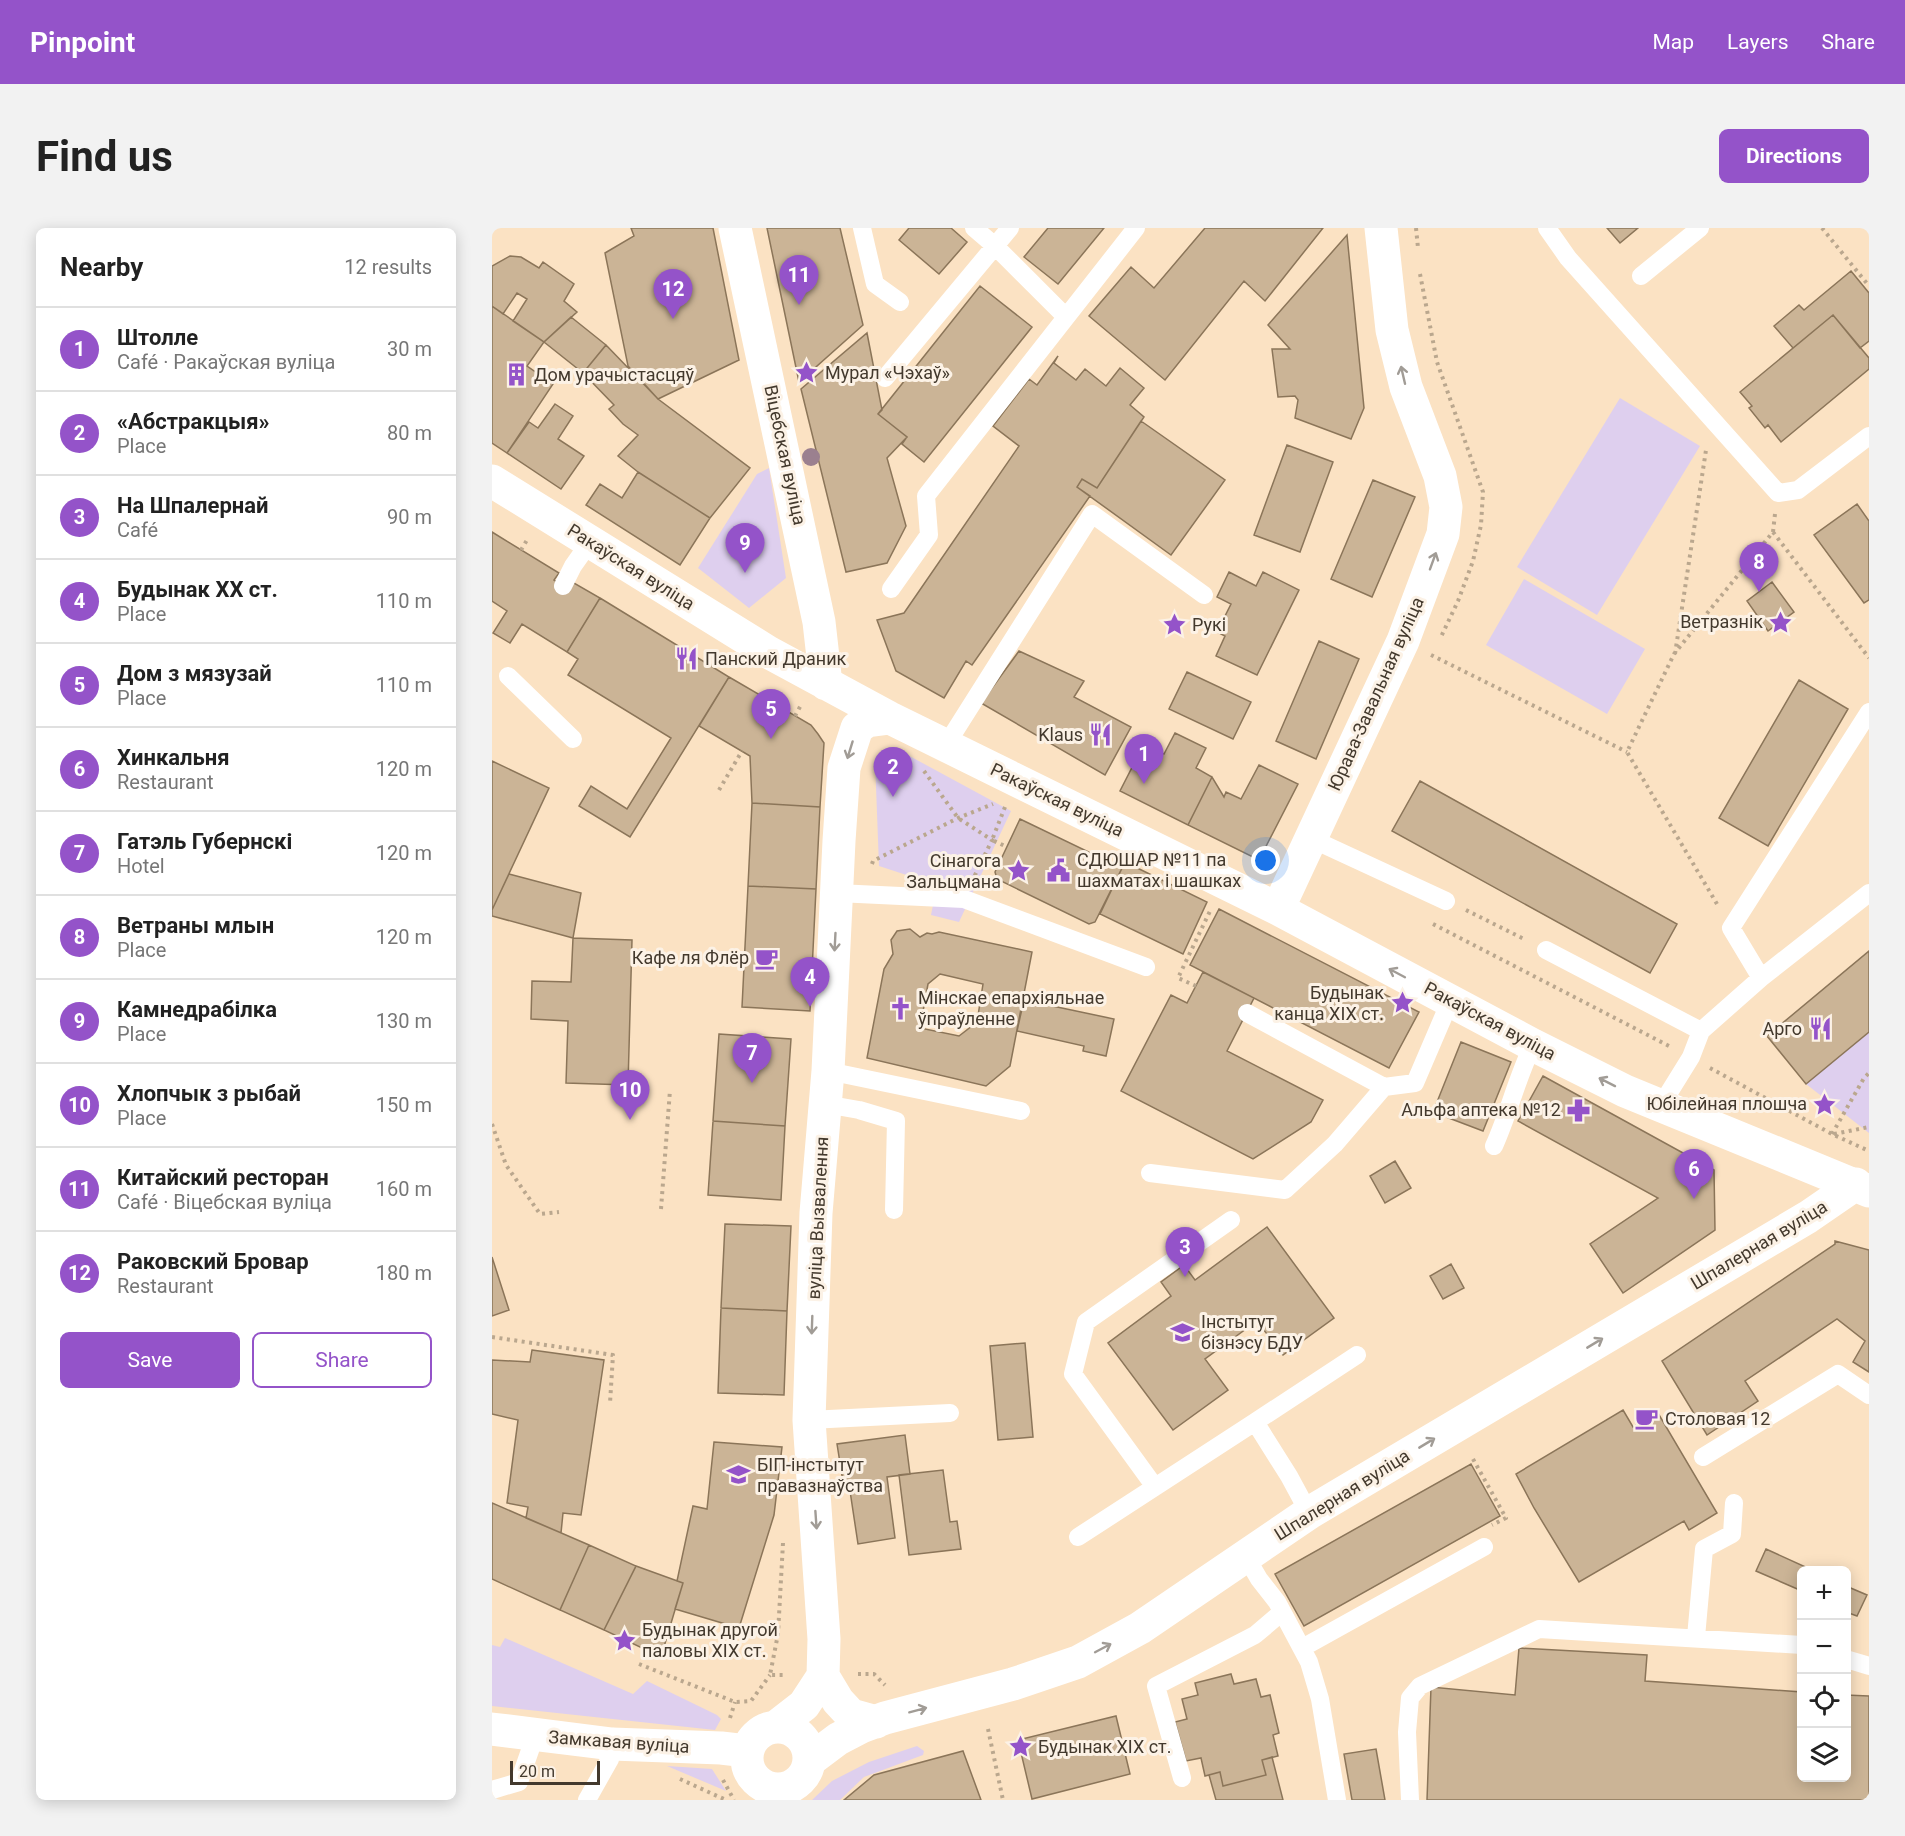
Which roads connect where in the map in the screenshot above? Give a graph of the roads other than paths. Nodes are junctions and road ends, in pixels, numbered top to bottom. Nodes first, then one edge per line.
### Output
1 (735, 228) edge
2 (862, 228) edge
3 (975, 228) edge
4 (1010, 228) edge
5 (1136, 228) edge
6 (1381, 228) edge
7 (1547, 228) edge
8 (1700, 228) edge
9 (995, 246) junction
10 (1641, 276) dead end
11 (900, 302) dead end
12 (1066, 317) junction
13 (885, 378) dead end
14 (1869, 436) edge
15 (492, 481) edge
16 (590, 542) junction
17 (563, 586) dead end
18 (891, 589) dead end
19 (1204, 595) dead end
20 (508, 675) dead end
21 (826, 684) junction
22 (1869, 712) edge
23 (890, 718) junction
24 (573, 739) dead end
25 (946, 745) junction
26 (1312, 839) junction
27 (1869, 893) edge
28 (853, 894) junction
29 (1446, 901) road end
30 (1278, 909) junction
31 (1546, 950) dead end
32 (1146, 968) dead end
33 (1761, 978) junction
34 (1447, 999) junction
35 (1247, 1013) dead end
36 (1701, 1031) junction
37 (1533, 1045) junction
38 (828, 1071) junction
39 (1384, 1087) junction
40 (825, 1104) junction
41 (1660, 1107) junction
42 (1021, 1111) dead end
43 (1494, 1146) dead end
44 (1150, 1173) dead end
45 (1862, 1188) edge
46 (894, 1210) dead end
47 (1231, 1220) dead end
48 (1357, 1355) dead end
49 (1869, 1395) edge
50 (950, 1413) dead end
51 (809, 1420) junction
52 (1255, 1422) junction
53 (1703, 1457) dead end
54 (1155, 1487) junction
55 (1734, 1503) dead end
56 (1309, 1513) junction
57 (1078, 1537) dead end
58 (1484, 1547) road end
59 (1245, 1556) junction
60 (1281, 1613) junction
61 (1696, 1637) junction
62 (1797, 1645) edge
63 (1302, 1648) junction
64 (1851, 1661) edge
65 (1869, 1666) edge
66 (823, 1676) junction
67 (876, 1722) junction
68 (777, 1726) junction
69 (492, 1729) edge
70 (535, 1736) junction
71 (612, 1744) junction
72 (747, 1751) junction
73 (810, 1760) junction
74 (1182, 1778) dead end
75 (492, 1790) edge
76 (771, 1795) edge
77 (587, 1800) edge
78 (1336, 1800) edge
79 (1410, 1800) edge

1 - 21 street, Віцебская вуліца
2 - 11 lane
3 - 9 lane
4 - 9 lane
5 - 12 lane
26 -> 6 street, Юрава-Завальная вуліца
7 - 14 lane
8 - 10 lane
9 - 12 lane
9 - 13 lane
12 - 18 lane
15 - 16 street, Ракаўская вуліца
16 - 17 lane
16 - 21 street, Ракаўская вуліца
19 - 25 lane
20 - 24 lane
21 - 23 street, Ракаўская вуліца
22 - 33 lane
23 - 25 street, Ракаўская вуліца
23 -> 28 street, вуліца Вызвалення
25 - 30 street, Ракаўская вуліца
26 - 29 lane
26 - 30 street, Юрава-Завальная вуліца
27 - 33 lane
28 - 32 lane
28 -> 38 street, вуліца Вызвалення
34 -> 30 street, Ракаўская вуліца
31 - 36 lane
33 - 36 lane
34 - 37 street, Ракаўская вуліца
34 - 39 lane
35 - 39 lane
36 - 41 lane
41 -> 37 street, Ракаўская вуліца
37 - 43 lane
38 - 40 street, вуліца Вызвалення
38 - 42 lane
39 - 44 lane
40 - 46 lane
40 -> 51 street, вуліца Вызвалення
41 - 45 street, Ракаўская вуліца
56 -> 45 street, Шпалерная вуліца
47 - 54 lane
48 - 52 lane
49 - 53 lane
50 - 51 lane
51 -> 66 street, вуліца Вызвалення
52 - 54 lane
52 - 56 lane
54 - 57 lane
55 - 61 lane
56 - 59 street, Шпалерная вуліца
58 - 63 lane
59 - 60 lane
67 -> 59 street, Шпалерная вуліца
60 - 63 lane
60 - 74 lane
61 - 62 lane
61 - 79 lane
63 - 78 lane
64 - 65 lane
66 - 67 street
66 - 68 street
67 - 73 street, Шпалерная вуліца
68 - 72 street
68 - 73 street
69 - 70 street, Замкавая вуліца
70 - 71 street, Замкавая вуліца
70 - 75 lane
71 - 72 street, Замкавая вуліца
71 - 77 lane
72 - 76 street
73 - 76 street

